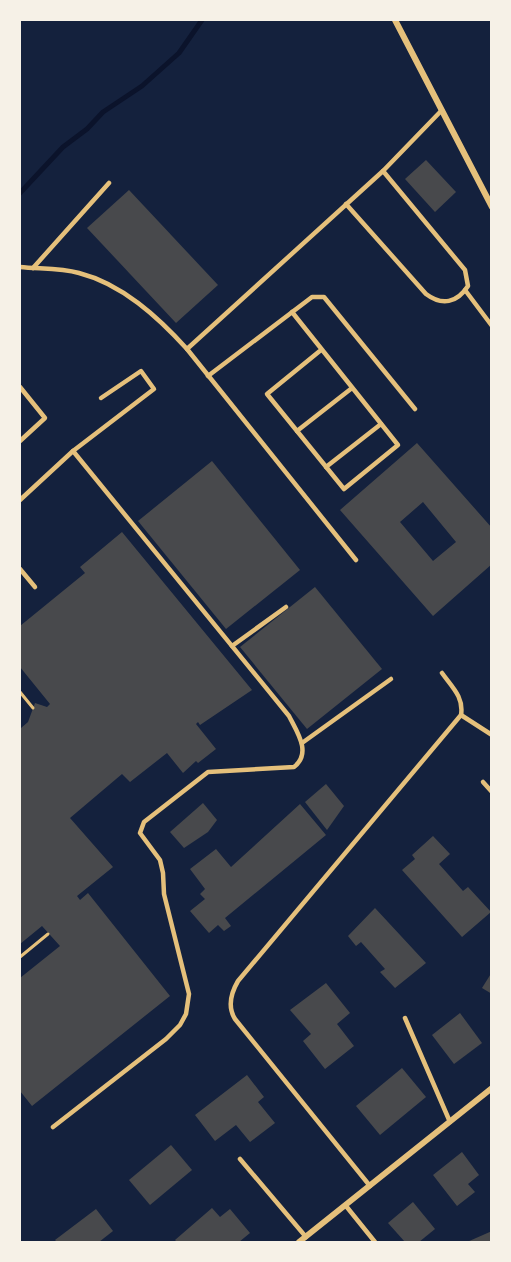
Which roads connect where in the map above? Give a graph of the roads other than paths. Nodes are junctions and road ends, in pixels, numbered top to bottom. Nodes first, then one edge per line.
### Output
1 (395, 20) edge
2 (442, 110) junction
3 (383, 171) junction
4 (109, 183) dead end
5 (346, 204) junction
6 (492, 207) edge
7 (20, 267) edge
8 (33, 268) junction
9 (465, 290) junction
10 (292, 312) junction
11 (492, 326) edge
12 (187, 349) junction
13 (321, 350) junction
14 (208, 376) junction
15 (20, 387) edge
16 (352, 388) junction
17 (101, 398) dead end
18 (415, 409) dead end
19 (381, 424) junction
20 (297, 431) junction
21 (20, 441) edge
22 (73, 452) junction
23 (326, 466) junction
24 (20, 500) edge
25 (356, 560) dead end
26 (20, 569) edge
27 (35, 587) dead end
28 (286, 607) dead end
29 (232, 646) junction
30 (442, 673) dead end
31 (391, 679) dead end
32 (461, 715) junction
33 (492, 735) edge
34 (302, 743) junction
35 (483, 782) dead end
36 (492, 792) edge
37 (405, 1018) dead end
38 (492, 1088) edge
39 (450, 1122) junction
40 (53, 1127) dead end
41 (240, 1159) dead end
42 (370, 1187) junction
43 (346, 1206) junction
44 (306, 1237) junction
45 (299, 1242) edge
46 (375, 1242) edge

1 - 2 street
2 - 3 lane
2 - 6 street
3 - 5 lane
3 - 9 lane
4 - 8 lane
5 - 9 lane
5 - 12 lane
7 - 8 lane
8 - 12 lane
9 - 11 lane
10 - 13 lane
10 - 14 lane
10 - 18 lane
12 - 14 lane
13 - 16 lane
13 - 20 lane
14 - 25 lane
15 - 21 lane
16 - 19 lane
16 - 20 lane
17 - 22 lane
19 - 23 lane
19 - 23 lane
20 - 23 lane
22 - 24 lane
22 - 29 lane
26 - 27 lane
28 - 29 lane
29 - 34 lane
30 - 32 lane
31 - 34 lane
32 - 33 lane
32 - 42 lane
34 - 40 lane
35 - 36 lane
37 - 39 lane
38 - 39 street
39 - 42 street
41 - 44 lane
42 - 43 street
43 - 44 street
43 - 46 lane
44 - 45 street

